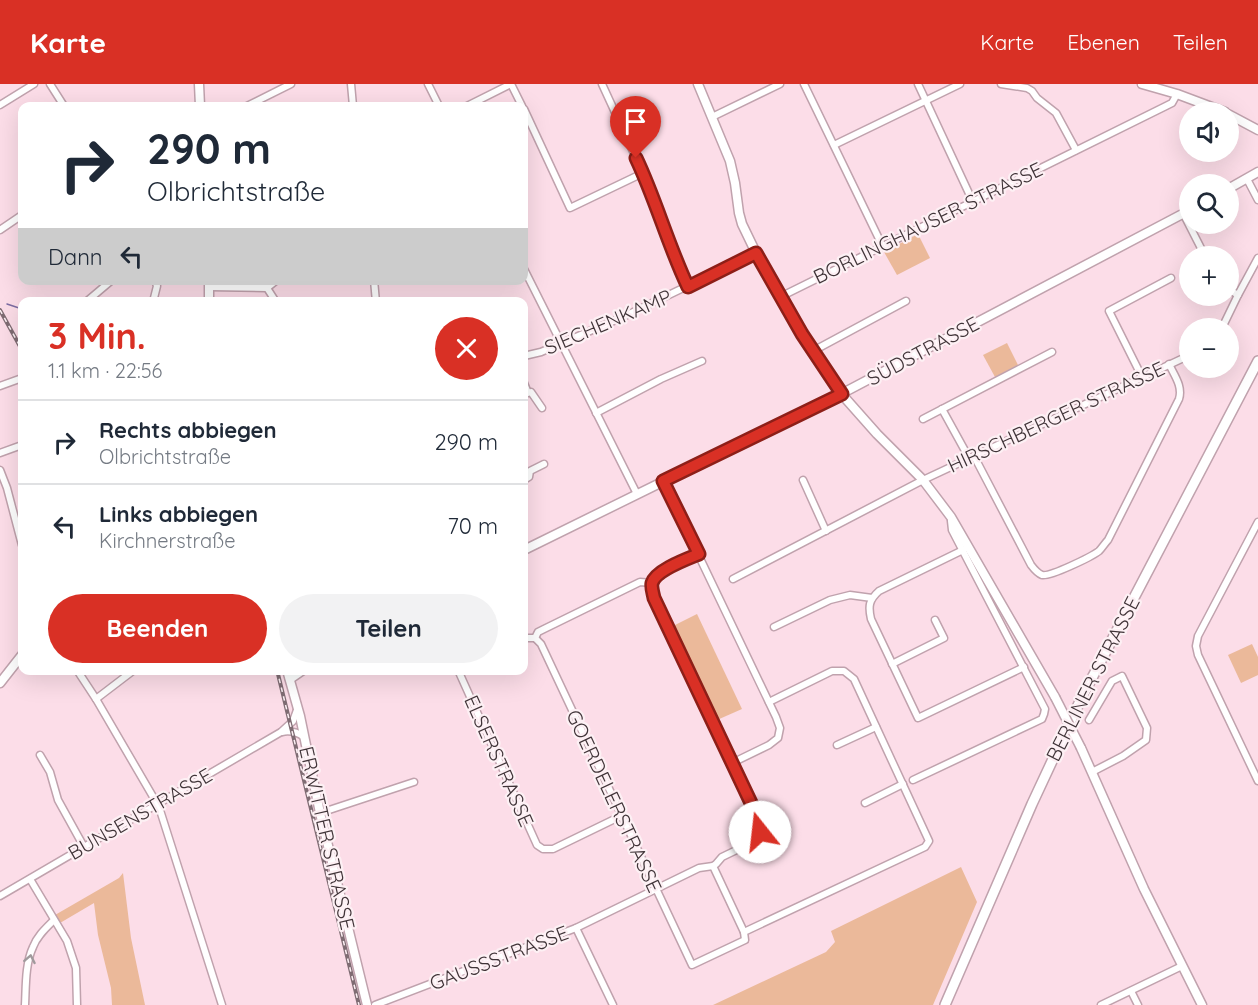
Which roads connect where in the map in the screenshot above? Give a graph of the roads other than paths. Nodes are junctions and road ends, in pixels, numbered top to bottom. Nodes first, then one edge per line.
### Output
1 (34, 84) edge
2 (50, 84) edge
3 (199, 84) edge
4 (291, 84) edge
5 (351, 84) edge
6 (428, 84) edge
7 (511, 84) edge
8 (602, 84) edge
9 (698, 84) edge
10 (780, 84) edge
11 (804, 84) edge
12 (918, 84) edge
13 (960, 84) edge
14 (1001, 84) edge
15 (1142, 84) edge
16 (1177, 94) junction
17 (925, 100) junction
18 (61, 102) edge
19 (201, 102) edge
20 (255, 102) edge
21 (353, 102) edge
22 (438, 102) edge
23 (475, 102) edge
24 (520, 102) edge
25 (1198, 102) edge
26 (0, 105) edge
27 (712, 117) junction
28 (528, 119) edge
29 (1239, 120) edge
30 (1258, 130) edge
31 (834, 145) junction
32 (1076, 150) junction
33 (1258, 172) edge
34 (643, 173) junction
35 (1247, 179) junction
36 (1239, 183) edge
37 (1258, 200) edge
38 (973, 202) junction
39 (1179, 216) edge
40 (18, 218) edge
41 (0, 230) edge
42 (882, 245) junction
43 (756, 253) junction
44 (1258, 258) edge
45 (528, 277) edge
46 (1171, 278) dead end
47 (106, 285) edge
48 (224, 285) edge
49 (270, 285) edge
50 (688, 287) junction
51 (267, 288) junction
52 (1239, 293) edge
53 (92, 297) edge
54 (273, 297) edge
55 (780, 297) junction
56 (906, 301) dead end
57 (561, 344) junction
58 (813, 351) junction
59 (1052, 352) dead end
60 (528, 355) edge
61 (702, 360) dead end
62 (1179, 360) edge
63 (1258, 361) edge
64 (1169, 364) junction
65 (1142, 377) junction
66 (18, 379) edge
67 (0, 386) edge
68 (528, 393) edge
69 (842, 394) junction
70 (542, 408) dead end
71 (942, 409) junction
72 (596, 413) junction
73 (923, 419) dead end
74 (18, 446) edge
75 (0, 453) edge
76 (971, 457) junction
77 (544, 464) dead end
78 (0, 470) edge
79 (529, 475) edge
80 (803, 480) dead end
81 (923, 480) junction
82 (663, 481) junction
83 (637, 494) junction
84 (951, 517) junction
85 (1258, 522) edge
86 (18, 530) edge
87 (826, 531) junction
88 (528, 548) edge
89 (963, 550) junction
90 (699, 554) junction
91 (733, 579) dead end
92 (652, 583) junction
93 (872, 598) junction
94 (935, 620) dead end
95 (774, 627) dead end
96 (528, 638) edge
97 (535, 638) junction
98 (18, 660) edge
99 (892, 664) junction
100 (1024, 667) junction
101 (80, 675) edge
102 (128, 675) edge
103 (289, 675) edge
104 (460, 675) edge
105 (0, 682) edge
106 (96, 699) junction
107 (769, 702) junction
108 (298, 706) junction
109 (1089, 720) dead end
110 (876, 727) junction
111 (281, 732) junction
112 (304, 737) junction
113 (837, 745) dead end
114 (40, 755) dead end
115 (732, 763) junction
116 (1092, 772) junction
117 (913, 780) dead end
118 (1258, 781) edge
119 (414, 782) dead end
120 (903, 784) junction
121 (865, 803) dead end
122 (158, 804) junction
123 (320, 813) junction
124 (621, 816) junction
125 (84, 847) junction
126 (713, 866) junction
127 (30, 879) junction
128 (656, 888) junction
129 (0, 896) edge
130 (54, 920) junction
131 (576, 928) junction
132 (744, 932) junction
133 (1182, 966) junction
134 (1131, 991) junction
135 (25, 1005) edge
136 (77, 1005) edge
137 (222, 1005) edge
138 (367, 1005) edge
139 (375, 1005) edge
140 (613, 1005) edge
141 (945, 1005) edge
142 (1101, 1005) edge
143 (1138, 1005) edge
144 (1202, 1005) edge

1 - 26 street
2 - 18 street
3 - 19 street
4 - 20 street
5 - 21 street
6 - 22 street
7 - 23 street
7 - 24 street
8 - 34 street
9 - 27 street
10 - 27 street
11 - 31 street
12 - 17 street
13 - 17 street
14 - 32 street
15 - 16 street
16 - 25 street
16 - 32 street, BORLINGHAUSER STRASSE
17 - 31 street
17 - 38 street
27 - 43 street
28 - 34 street
29 - 30 street
31 - 42 street
32 - 38 street, BORLINGHAUSER STRASSE
33 - 35 street
34 - 50 street
35 - 36 street
35 - 37 street
38 - 42 street, BORLINGHAUSER STRASSE
39 - 69 street, SÜDSTRASSE
40 - 41 street
42 - 55 street, BORLINGHAUSER STRASSE
43 - 50 street, SIECHENKAMP
43 - 55 street
44 - 52 street
45 - 57 street
46 - 65 street
47 - 53 street
48 - 51 street
49 - 51 street
50 - 57 street, SIECHENKAMP
51 - 54 street
55 - 58 street
56 - 58 street
57 - 60 street, SIECHENKAMP
57 - 72 street
58 - 69 street
59 - 71 street
61 - 72 street
62 - 64 street, HIRSCHBERGER STRASSE
63 - 141 main road, BERLINER STRASSE
64 - 65 street, HIRSCHBERGER STRASSE
64 - 76 street
65 - 76 street, HIRSCHBERGER STRASSE
66 - 67 street
68 - 70 street
69 - 81 street
69 - 82 street, SÜDSTRASSE
71 - 73 street
71 - 76 street
72 - 83 street
74 - 75 street
76 - 81 street, HIRSCHBERGER STRASSE
77 - 79 street
78 - 86 street
80 - 87 street
81 - 84 street
81 - 87 street, HIRSCHBERGER STRASSE
82 - 83 street, SÜDSTRASSE
82 - 90 street
83 - 88 street, SÜDSTRASSE
84 - 89 street
84 - 116 street, bridge
85 - 118 street
87 - 91 street, HIRSCHBERGER STRASSE
89 - 93 street
89 - 100 street
90 - 92 street
90 - 107 street
92 - 97 street
92 - 115 street
93 - 95 street
93 - 99 street
94 - 99 street
96 - 97 street
97 - 124 street, GOERDELERSTRASSE
98 - 105 street
99 - 100 street
100 - 117 street
101 - 106 street
102 - 106 street
103 - 108 street, ERWITTER STRASSE
104 - 124 street, ELSERSTRASSE
106 - 122 street
107 - 110 street
107 - 115 street
108 - 111 street, BUNSENSTRASSE
108 - 112 street, ERWITTER STRASSE
109 - 116 street
110 - 113 street
110 - 120 street
111 - 112 street
111 - 122 street, BUNSENSTRASSE
112 - 123 street, ERWITTER STRASSE
114 - 125 street
115 - 126 street
116 - 133 street
119 - 123 street
120 - 121 street
120 - 132 street
122 - 125 street, BUNSENSTRASSE
122 - 137 street
123 - 138 street, ERWITTER STRASSE
124 - 128 street, GOERDELERSTRASSE
125 - 127 street, BUNSENSTRASSE
126 - 128 street
126 - 132 street
127 - 129 street, BUNSENSTRASSE
127 - 130 street
128 - 131 street
128 - 132 street, GOERDELERSTRASSE
135 -> 130 street
130 - 136 street
131 - 139 street, GAUSSSTRASSE
131 - 140 street, GAUSSSTRASSE
133 - 134 street
133 - 144 street
134 - 142 street
134 - 143 street

